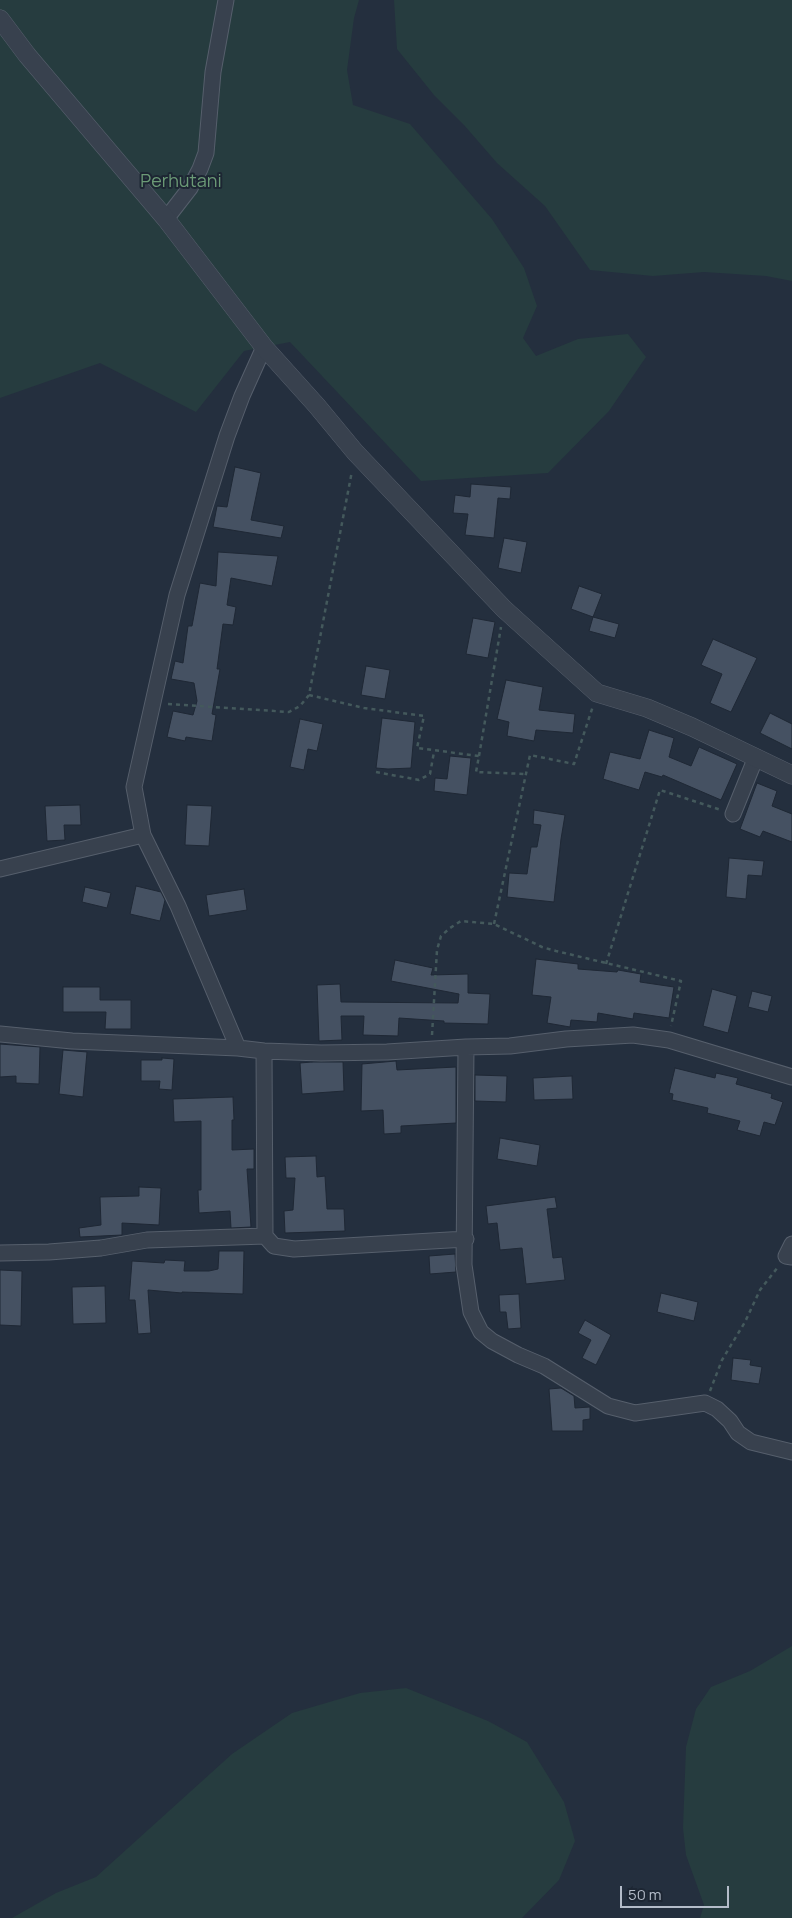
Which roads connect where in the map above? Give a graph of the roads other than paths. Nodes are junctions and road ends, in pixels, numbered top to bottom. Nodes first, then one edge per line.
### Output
1 (226, 0) edge
2 (0, 19) edge
3 (166, 219) junction
4 (264, 347) junction
5 (756, 757) junction
6 (792, 776) edge
7 (733, 814) road end
8 (143, 835) junction
9 (0, 868) edge
10 (0, 1034) edge
11 (466, 1046) junction
12 (238, 1048) junction
13 (264, 1050) junction
14 (792, 1077) edge
15 (265, 1236) junction
16 (466, 1239) junction
17 (0, 1253) edge
18 (792, 1452) edge

1 - 3 street
2 - 3 street
3 - 4 street
4 - 5 street
4 - 8 street
5 - 6 street
5 - 7 street
8 - 9 street
8 - 12 street
10 - 12 street
11 - 13 street
11 - 14 street
11 - 16 street
12 - 13 street
13 - 15 street
15 - 16 street
15 - 17 street
16 - 18 street

